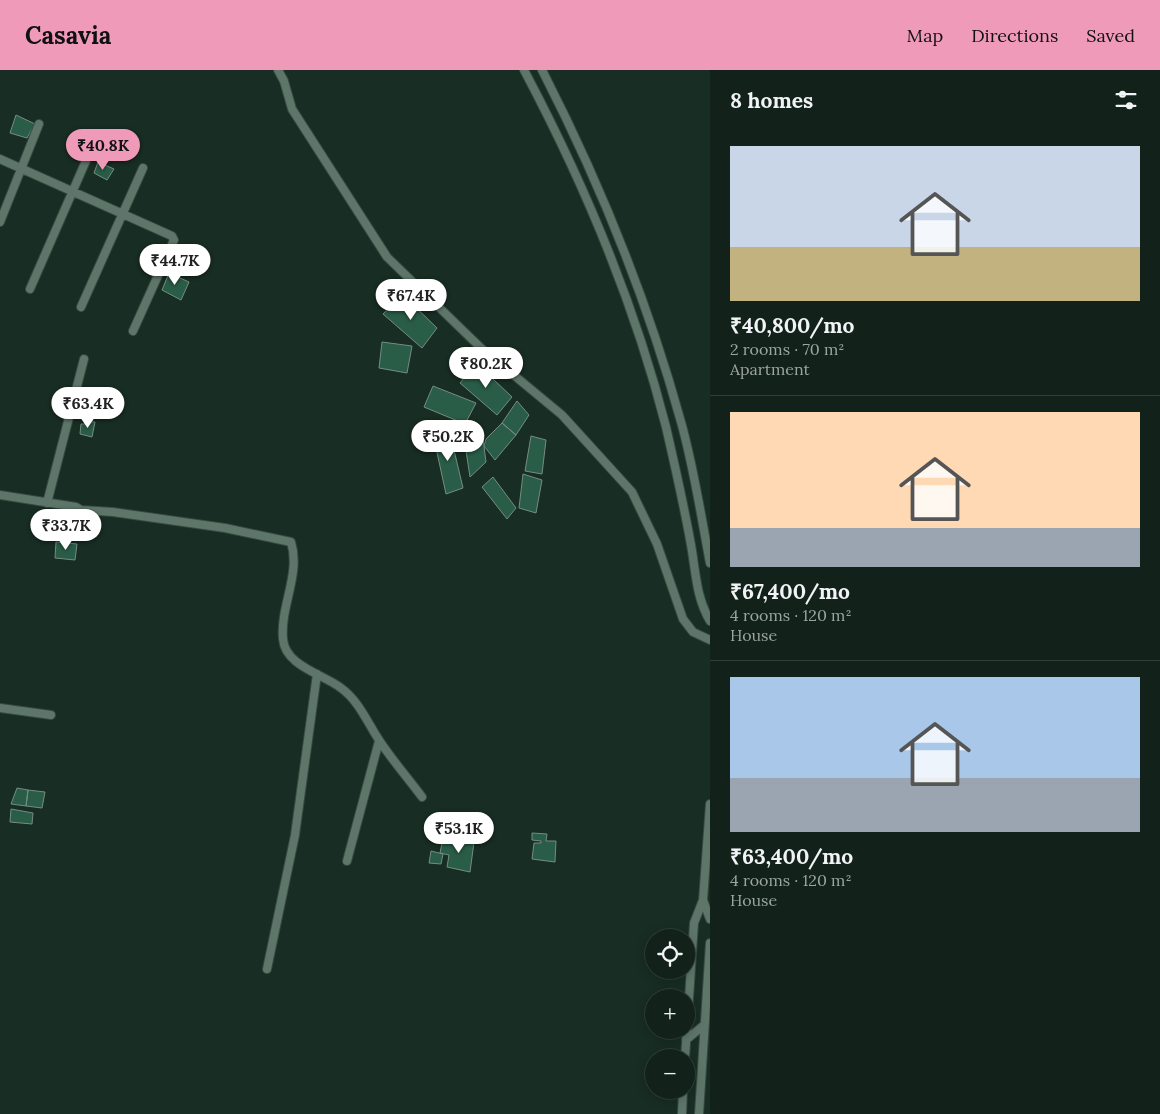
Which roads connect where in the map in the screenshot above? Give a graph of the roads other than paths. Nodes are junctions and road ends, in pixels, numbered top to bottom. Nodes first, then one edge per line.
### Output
1 (278, 70) edge
2 (524, 70) edge
3 (542, 70) edge
4 (39, 124) dead end
5 (92, 147) dead end
6 (0, 159) edge
7 (143, 168) dead end
8 (21, 169) junction
9 (72, 191) junction
10 (124, 213) junction
11 (0, 222) edge
12 (30, 289) dead end
13 (82, 308) dead end
14 (134, 332) dead end
15 (84, 358) dead end
16 (0, 495) edge
17 (47, 503) junction
18 (710, 563) edge
19 (710, 621) edge
20 (710, 640) edge
21 (316, 674) junction
22 (0, 708) edge
23 (51, 715) dead end
24 (379, 741) junction
25 (422, 797) dead end
26 (710, 804) edge
27 (347, 861) dead end
28 (708, 865) edge
29 (703, 900) junction
30 (710, 919) edge
31 (710, 943) edge
32 (267, 969) dead end
33 (704, 1025) junction
34 (686, 1040) junction
35 (686, 1049) edge
36 (700, 1094) junction
37 (710, 1095) edge
38 (683, 1099) edge
39 (682, 1114) edge
40 (699, 1114) edge

1 - 20 street
2 - 19 street
3 - 18 street
4 - 8 street
5 - 9 street
6 - 8 street
7 - 10 street
8 - 9 street
8 - 11 street
9 - 10 street
9 - 12 street
10 - 13 street
10 - 14 street
15 - 17 street
16 - 17 street
17 - 21 street
21 - 24 street
21 - 32 street
22 - 23 street
24 - 25 street
24 - 27 street
26 - 28 street
28 - 29 street
29 - 30 street
29 - 34 street
31 - 33 street
33 - 34 street
33 - 36 street
34 - 35 street
36 - 37 street
36 - 40 street
38 - 39 street

